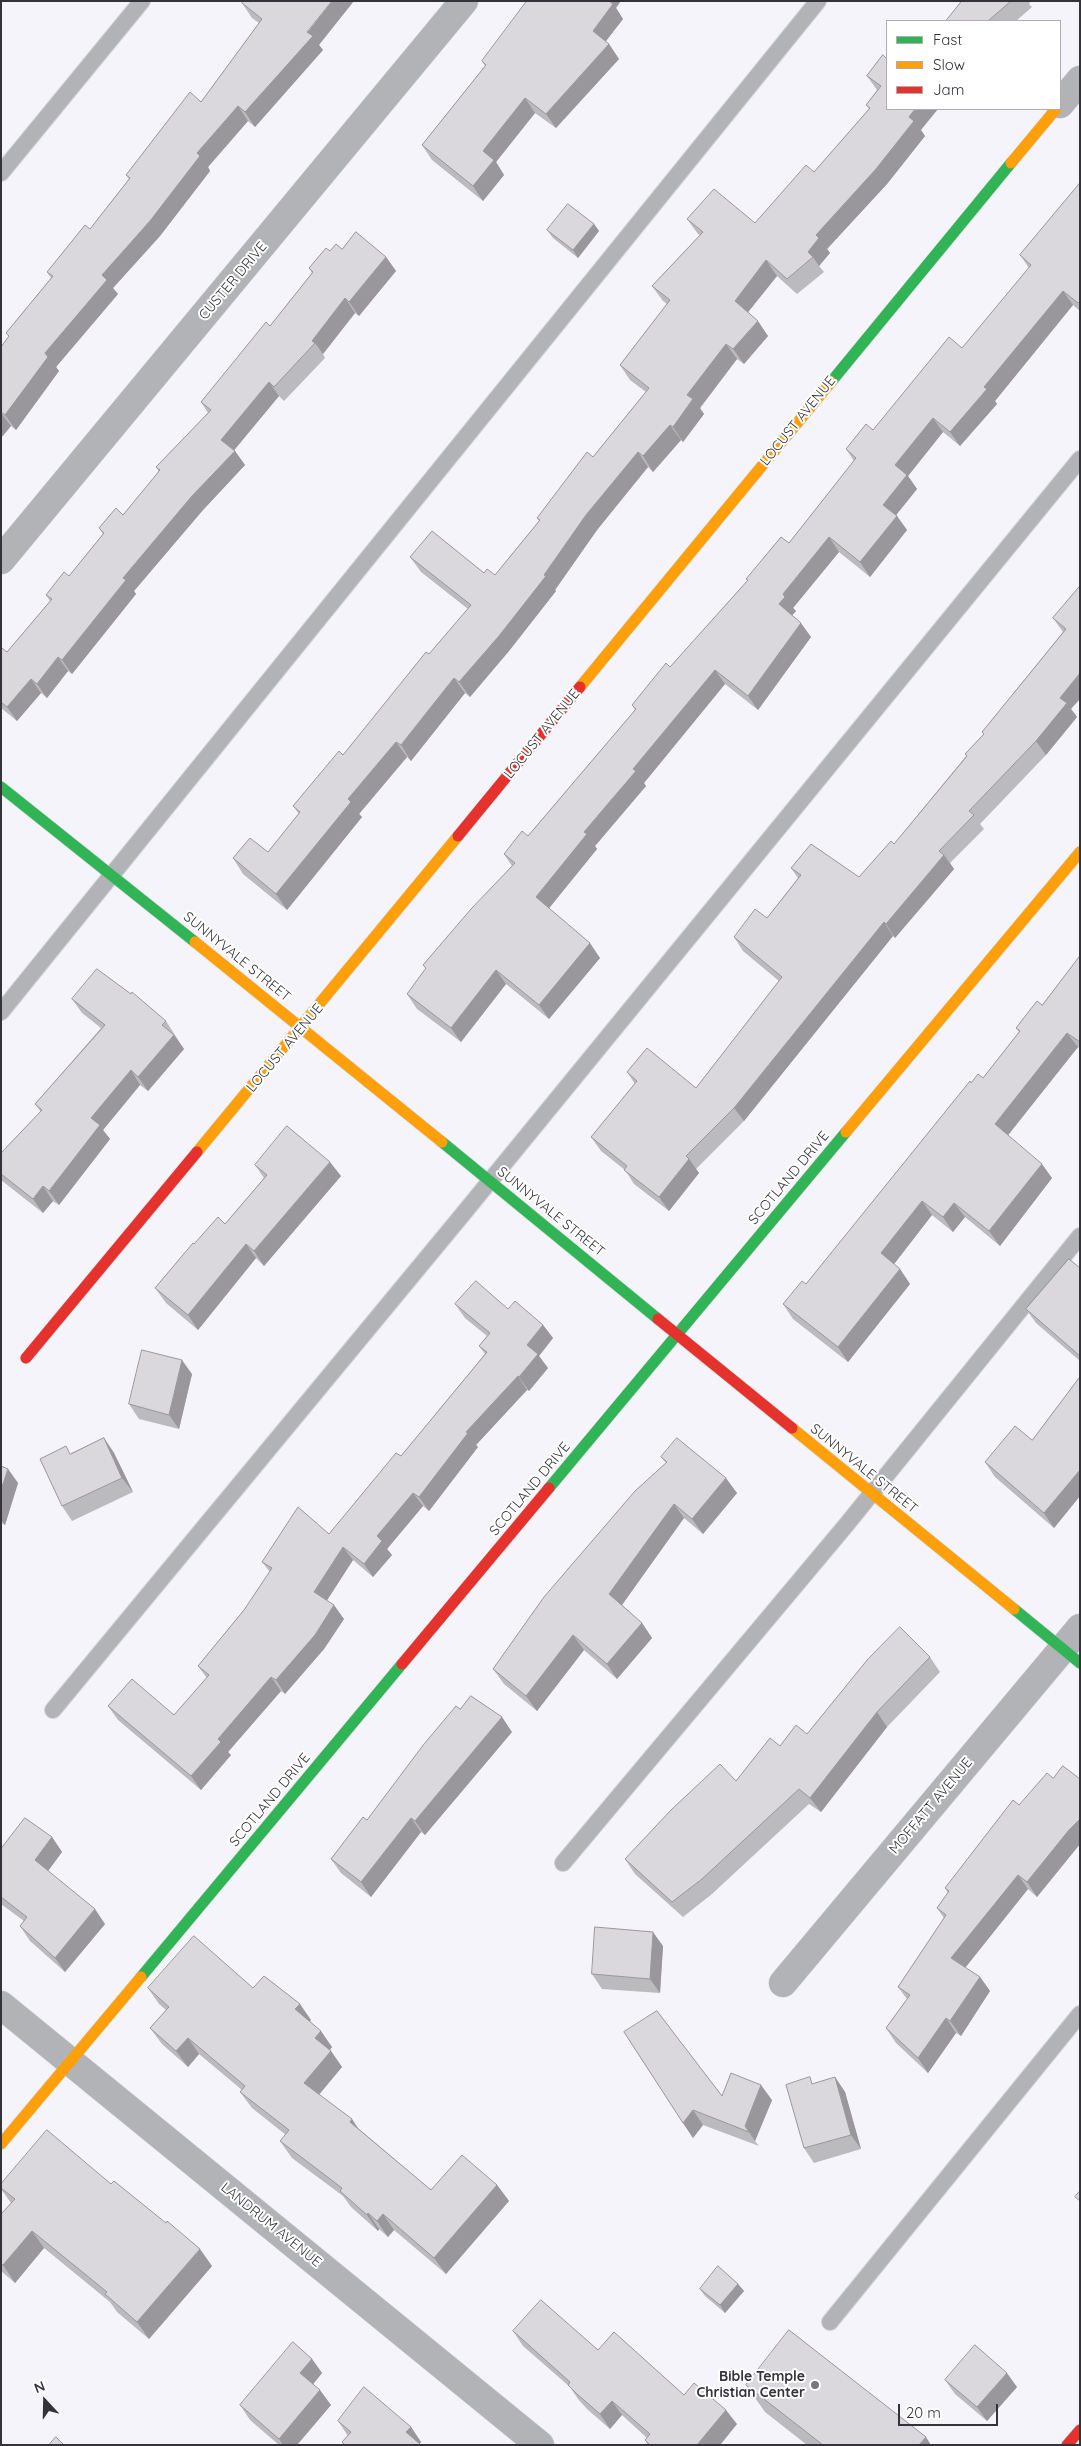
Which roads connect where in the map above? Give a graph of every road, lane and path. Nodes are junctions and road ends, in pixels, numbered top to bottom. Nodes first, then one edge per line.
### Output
1 (142, 1) edge
2 (464, 1) edge
3 (818, 1) edge
4 (1080, 80) edge
5 (1061, 103) edge
6 (1055, 110) edge
7 (1, 173) edge
8 (1080, 460) edge
9 (1, 560) edge
10 (1, 787) edge
11 (1080, 852) edge
12 (111, 876) junction
13 (1, 1012) edge
14 (302, 1028) junction
15 (489, 1181) junction
16 (1080, 1236) edge
17 (678, 1336) junction
18 (26, 1358) dead end
19 (870, 1493) junction
20 (1080, 1628) edge
21 (1071, 1656) edge
22 (53, 1710) dead end
23 (563, 1863) dead end
24 (783, 1983) dead end
25 (1, 2005) edge
26 (1080, 2014) edge
27 (71, 2061) junction
28 (1, 2144) edge
29 (830, 2322) dead end
30 (1080, 2430) edge
31 (540, 2445) edge
32 (1067, 2445) edge

1 - 7 lane
2 - 9 street, CUSTER DRIVE
3 - 12 lane
4 - 5 street
6 - 14 street, LOCUST AVENUE
8 - 15 lane
10 - 12 street, SUNNYVALE STREET
11 - 17 street, SCOTLAND DRIVE
12 - 13 lane
12 - 14 street, SUNNYVALE STREET
14 - 15 street, SUNNYVALE STREET
14 - 18 street, LOCUST AVENUE
15 - 17 street, SUNNYVALE STREET
15 - 22 lane
16 - 19 lane
17 - 19 street, SUNNYVALE STREET
17 - 27 street, SCOTLAND DRIVE
19 - 21 street, SUNNYVALE STREET
19 - 23 lane
20 - 21 street, MOFFATT AVENUE
21 - 24 street, MOFFATT AVENUE
25 - 27 street, LANDRUM AVENUE
26 - 29 lane
27 - 28 street, SCOTLAND DRIVE
27 - 31 street, LANDRUM AVENUE
30 - 32 street

